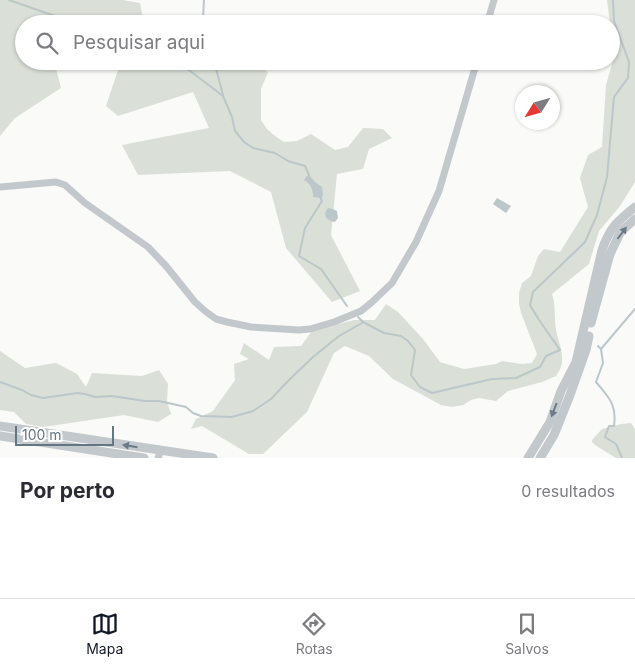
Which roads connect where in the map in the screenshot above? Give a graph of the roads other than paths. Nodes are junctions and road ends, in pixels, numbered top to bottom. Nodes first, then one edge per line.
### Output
1 (494, 0) edge
2 (490, 15) edge
3 (474, 70) edge
4 (0, 188) edge
5 (635, 207) edge
6 (635, 219) edge
7 (605, 257) junction
8 (566, 393) junction
9 (0, 426) edge
10 (0, 436) edge
11 (160, 454) edge
12 (144, 458) edge
13 (213, 458) edge
14 (528, 458) edge
15 (540, 458) edge

1 - 2 street
3 - 4 street
5 - 7 street
7 -> 6 street
7 - 8 street
8 -> 14 street
8 - 15 street
11 -> 9 street
10 - 12 street
11 - 13 street

